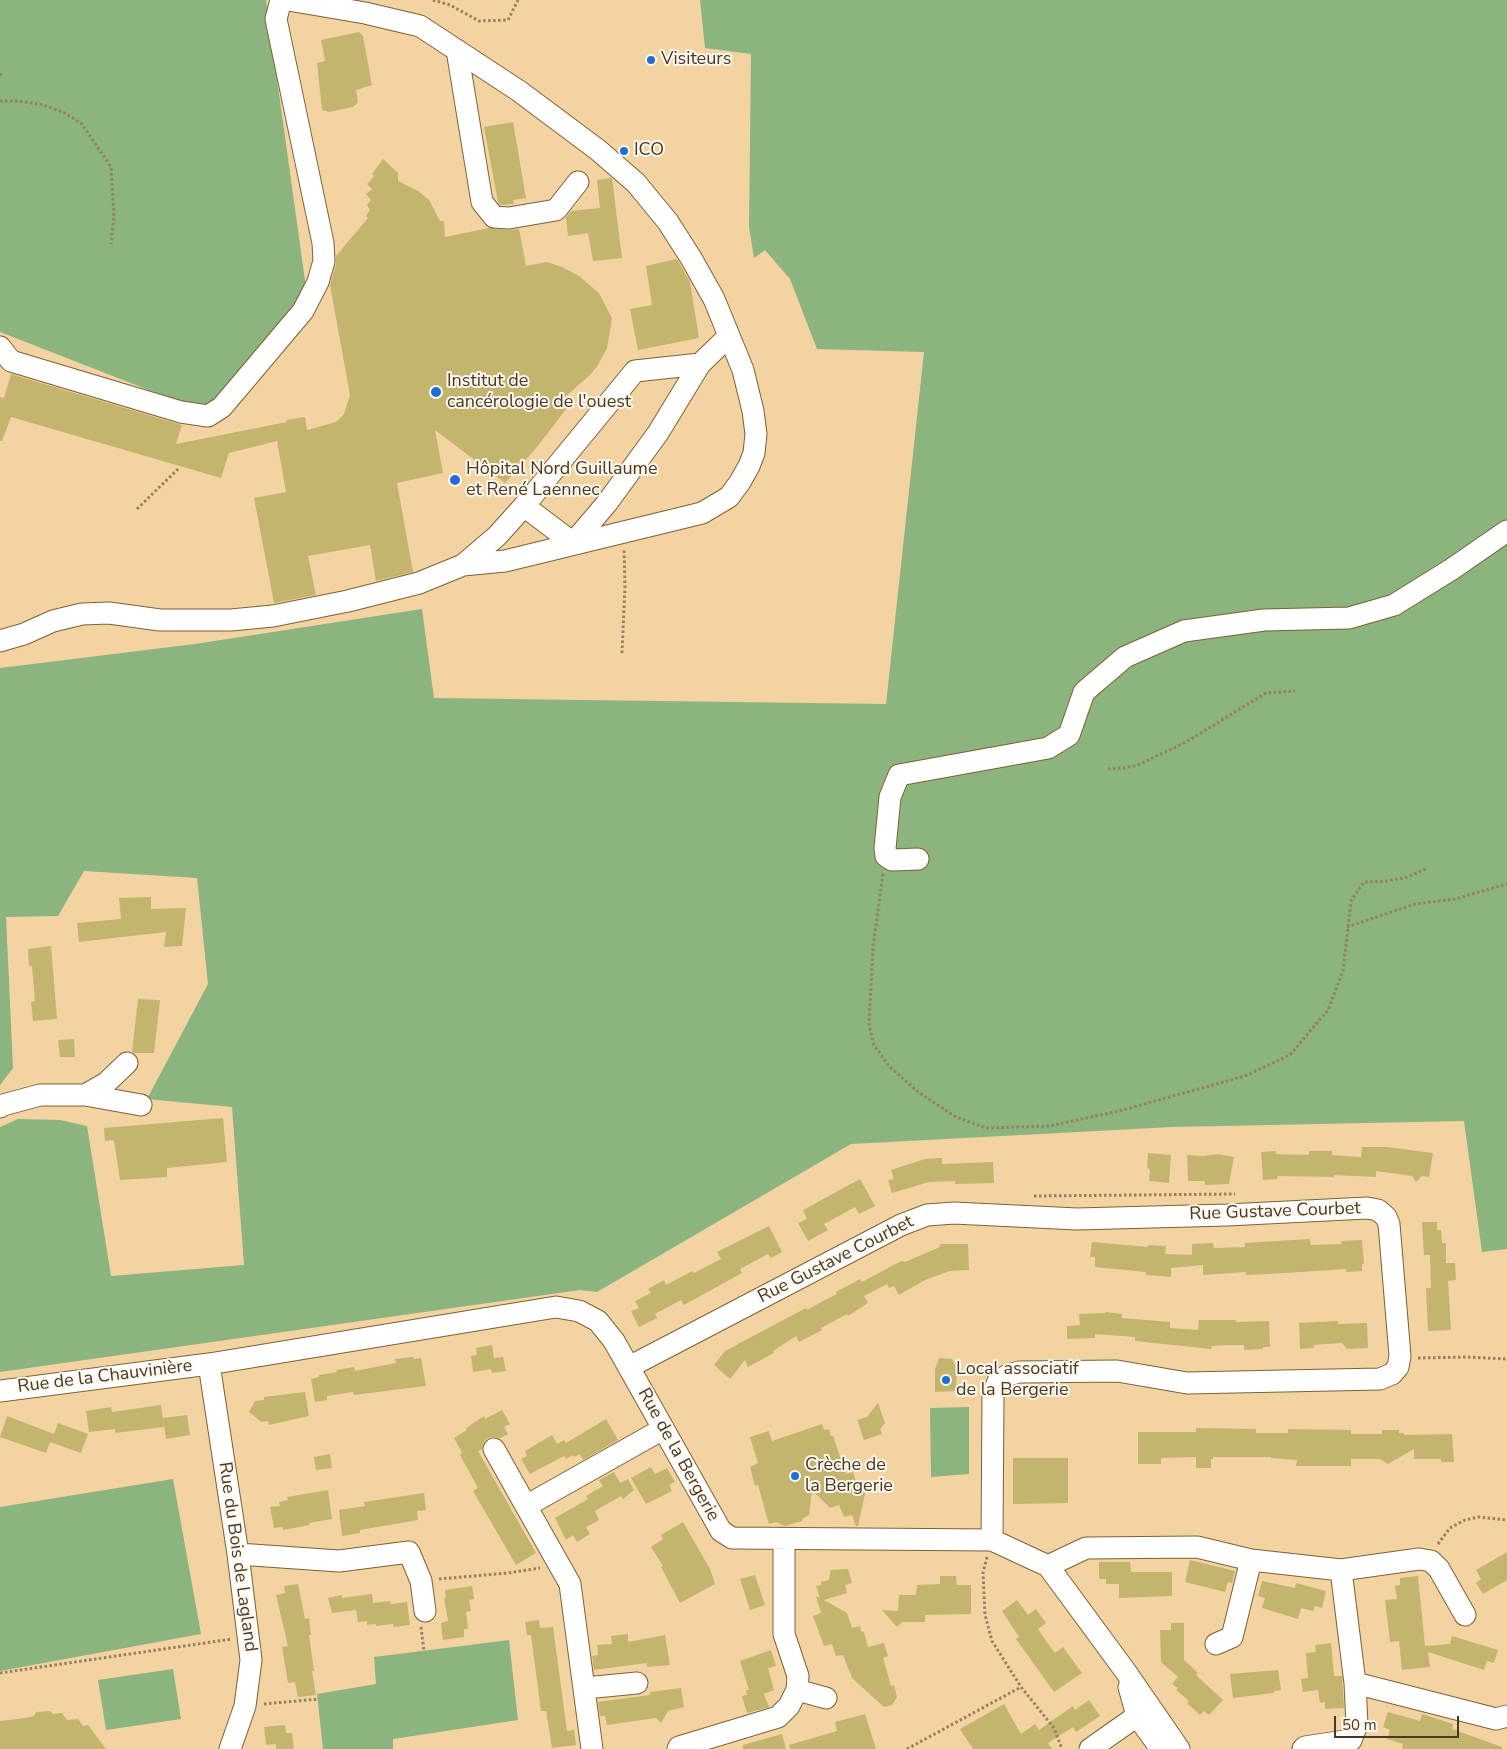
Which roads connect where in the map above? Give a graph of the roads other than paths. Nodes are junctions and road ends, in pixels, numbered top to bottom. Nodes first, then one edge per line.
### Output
1 (280, 0) edge
2 (288, 0) edge
3 (457, 50) junction
4 (578, 182) dead end
5 (729, 336) junction
6 (0, 347) edge
7 (700, 364) junction
8 (524, 506) junction
9 (1507, 531) edge
10 (573, 543) junction
11 (462, 565) junction
12 (0, 641) edge
13 (918, 859) dead end
14 (127, 1063) dead end
15 (85, 1095) junction
16 (1, 1105) edge
17 (140, 1105) dead end
18 (209, 1364) junction
19 (629, 1367) junction
20 (0, 1391) edge
21 (663, 1429) junction
22 (494, 1449) dead end
23 (526, 1506) junction
24 (784, 1539) junction
25 (992, 1540) junction
26 (238, 1554) junction
27 (1251, 1560) junction
28 (1048, 1566) junction
29 (1341, 1570) junction
30 (425, 1611) dead end
31 (1465, 1615) dead end
32 (1216, 1644) dead end
33 (1126, 1672) junction
34 (637, 1683) dead end
35 (1355, 1683) junction
36 (585, 1688) junction
37 (797, 1690) junction
38 (826, 1698) dead end
39 (1137, 1716) junction
40 (1507, 1716) edge
41 (230, 1749) edge
42 (592, 1749) edge
43 (678, 1749) edge
44 (1090, 1749) edge
45 (1161, 1749) edge
46 (1179, 1749) edge
47 (1303, 1749) edge

1 - 6 street
2 - 3 street
3 - 4 street
3 - 5 street
5 - 7 street
5 - 10 street
7 - 8 street
7 - 10 street
8 - 10 street
8 - 11 street
9 - 13 street
10 - 11 street
11 - 12 street
14 - 15 street
15 - 16 street
15 - 17 street
18 - 19 street, Rue de la Bergerie
18 - 20 street, Rue de la Chauvinière
18 - 26 street, Rue du Bois de Lagland
19 - 21 street, Rue de la Bergerie
19 - 25 street, Rue Gustave Courbet
21 - 23 street
21 - 24 street, Rue de la Bergerie
22 - 23 street
23 - 36 street
24 - 25 street, Rue de la Bergerie
24 - 37 street
25 - 28 street, Rue de la Bergerie
26 - 30 street
26 - 41 street, Rue du Bois de Lagland
27 - 28 street
27 - 29 street
27 - 32 street
28 - 33 street, Rue de la Bergerie
29 - 31 street
29 - 35 street
33 - 39 street, Rue de la Bergerie
33 - 46 street, Rue de la Bergerie
34 - 36 street
35 - 40 street
35 - 47 street
36 - 42 street
37 - 38 street
37 - 43 street
39 - 44 street
39 - 45 street, Rue de la Bergerie

